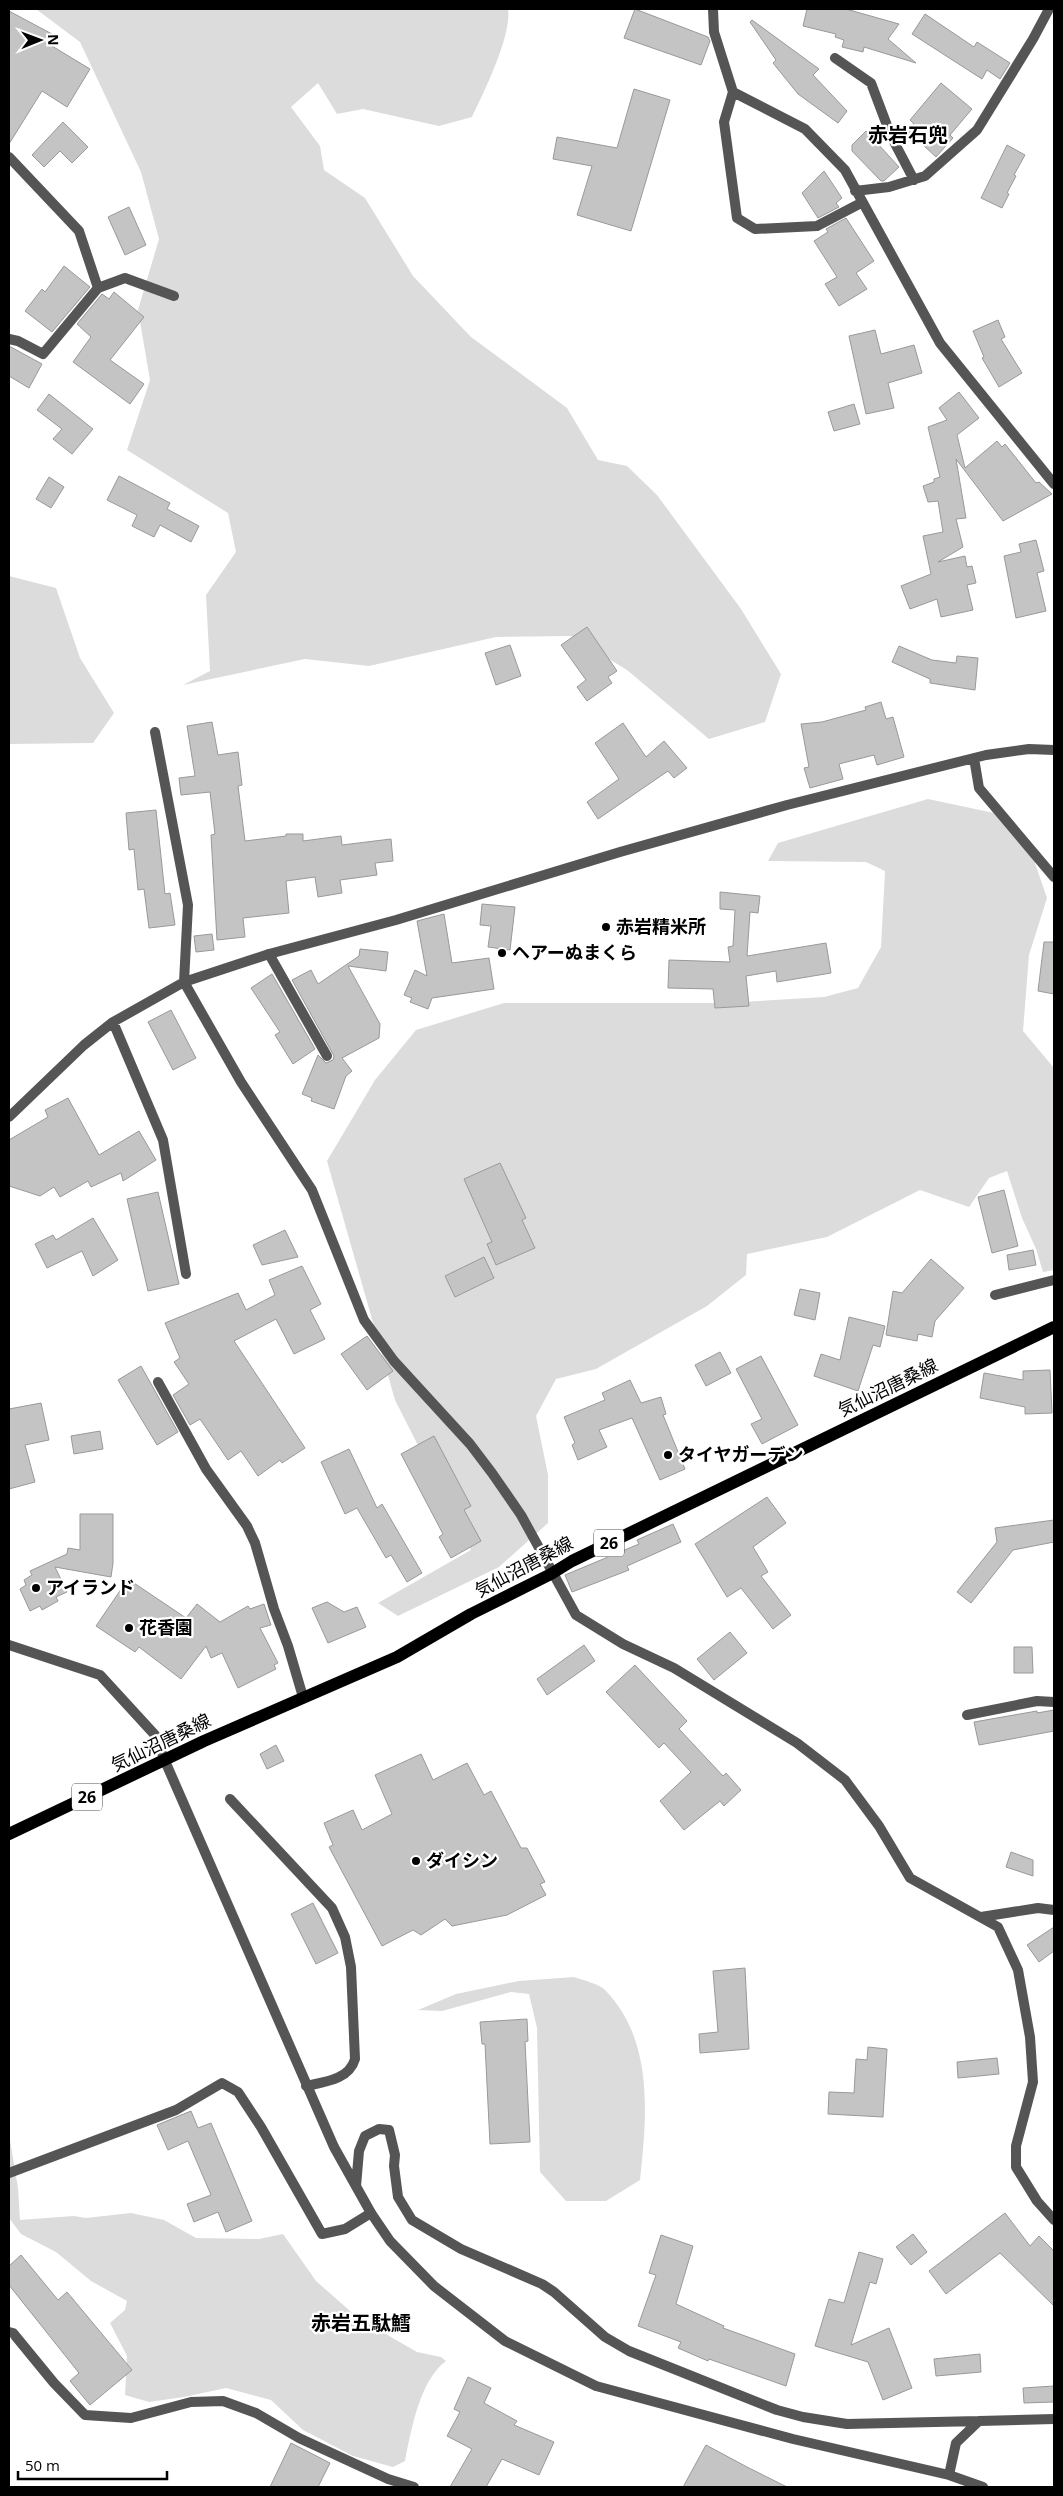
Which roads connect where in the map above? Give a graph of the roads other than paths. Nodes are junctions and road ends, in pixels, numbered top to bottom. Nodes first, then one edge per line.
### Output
1 (714, 9) edge
2 (1049, 9) edge
3 (835, 58) dead end
4 (733, 92) junction
5 (9, 157) edge
6 (914, 180) junction
7 (855, 191) junction
8 (861, 203) junction
9 (98, 288) junction
10 (174, 296) dead end
11 (9, 339) edge
12 (1054, 484) edge
13 (155, 732) dead end
14 (1054, 750) edge
15 (974, 758) junction
16 (1054, 877) edge
17 (269, 954) junction
18 (184, 982) junction
19 (113, 1022) junction
20 (327, 1056) dead end
21 (9, 1117) edge
22 (186, 1274) dead end
23 (1054, 1280) edge
24 (995, 1295) dead end
25 (1054, 1327) edge
26 (158, 1382) dead end
27 (551, 1574) junction
28 (9, 1645) edge
29 (303, 1697) junction
30 (1054, 1702) edge
31 (967, 1715) dead end
32 (165, 1761) junction
33 (230, 1799) dead end
34 (9, 1834) edge
35 (1054, 1910) edge
36 (981, 1917) junction
37 (306, 2086) junction
38 (9, 2173) edge
39 (356, 2186) junction
40 (371, 2213) junction
41 (1054, 2220) edge
42 (9, 2332) edge
43 (1054, 2419) edge
44 (979, 2421) junction
45 (949, 2475) junction
46 (387, 2483) edge
47 (414, 2487) edge
48 (984, 2487) edge

1 - 4 street
2 - 6 street
3 - 6 street
4 - 7 street
4 - 8 street
5 - 9 street
6 - 7 street
7 - 8 street
8 - 12 street
9 - 10 street
9 - 11 street
13 - 18 street
14 - 15 street
15 - 16 street
15 - 17 street
17 - 18 street
17 - 20 street
18 - 19 street
18 - 27 street
19 - 21 street
19 - 22 street
23 - 24 street
25 - 27 main road, 気仙沼唐桑線 / 26
26 - 29 street
27 - 29 main road, 気仙沼唐桑線 / 26
27 - 36 street
28 - 32 street
29 - 32 main road, 気仙沼唐桑線 / 26
30 - 31 street
32 - 34 main road, 気仙沼唐桑線 / 26
32 - 37 street
33 - 37 street
35 - 36 street
36 - 41 street
37 - 39 street
38 - 40 street
39 - 40 street
39 - 44 street
40 - 45 street
42 - 46 street
43 - 44 street
44 - 45 street
45 - 48 street
46 - 47 street

